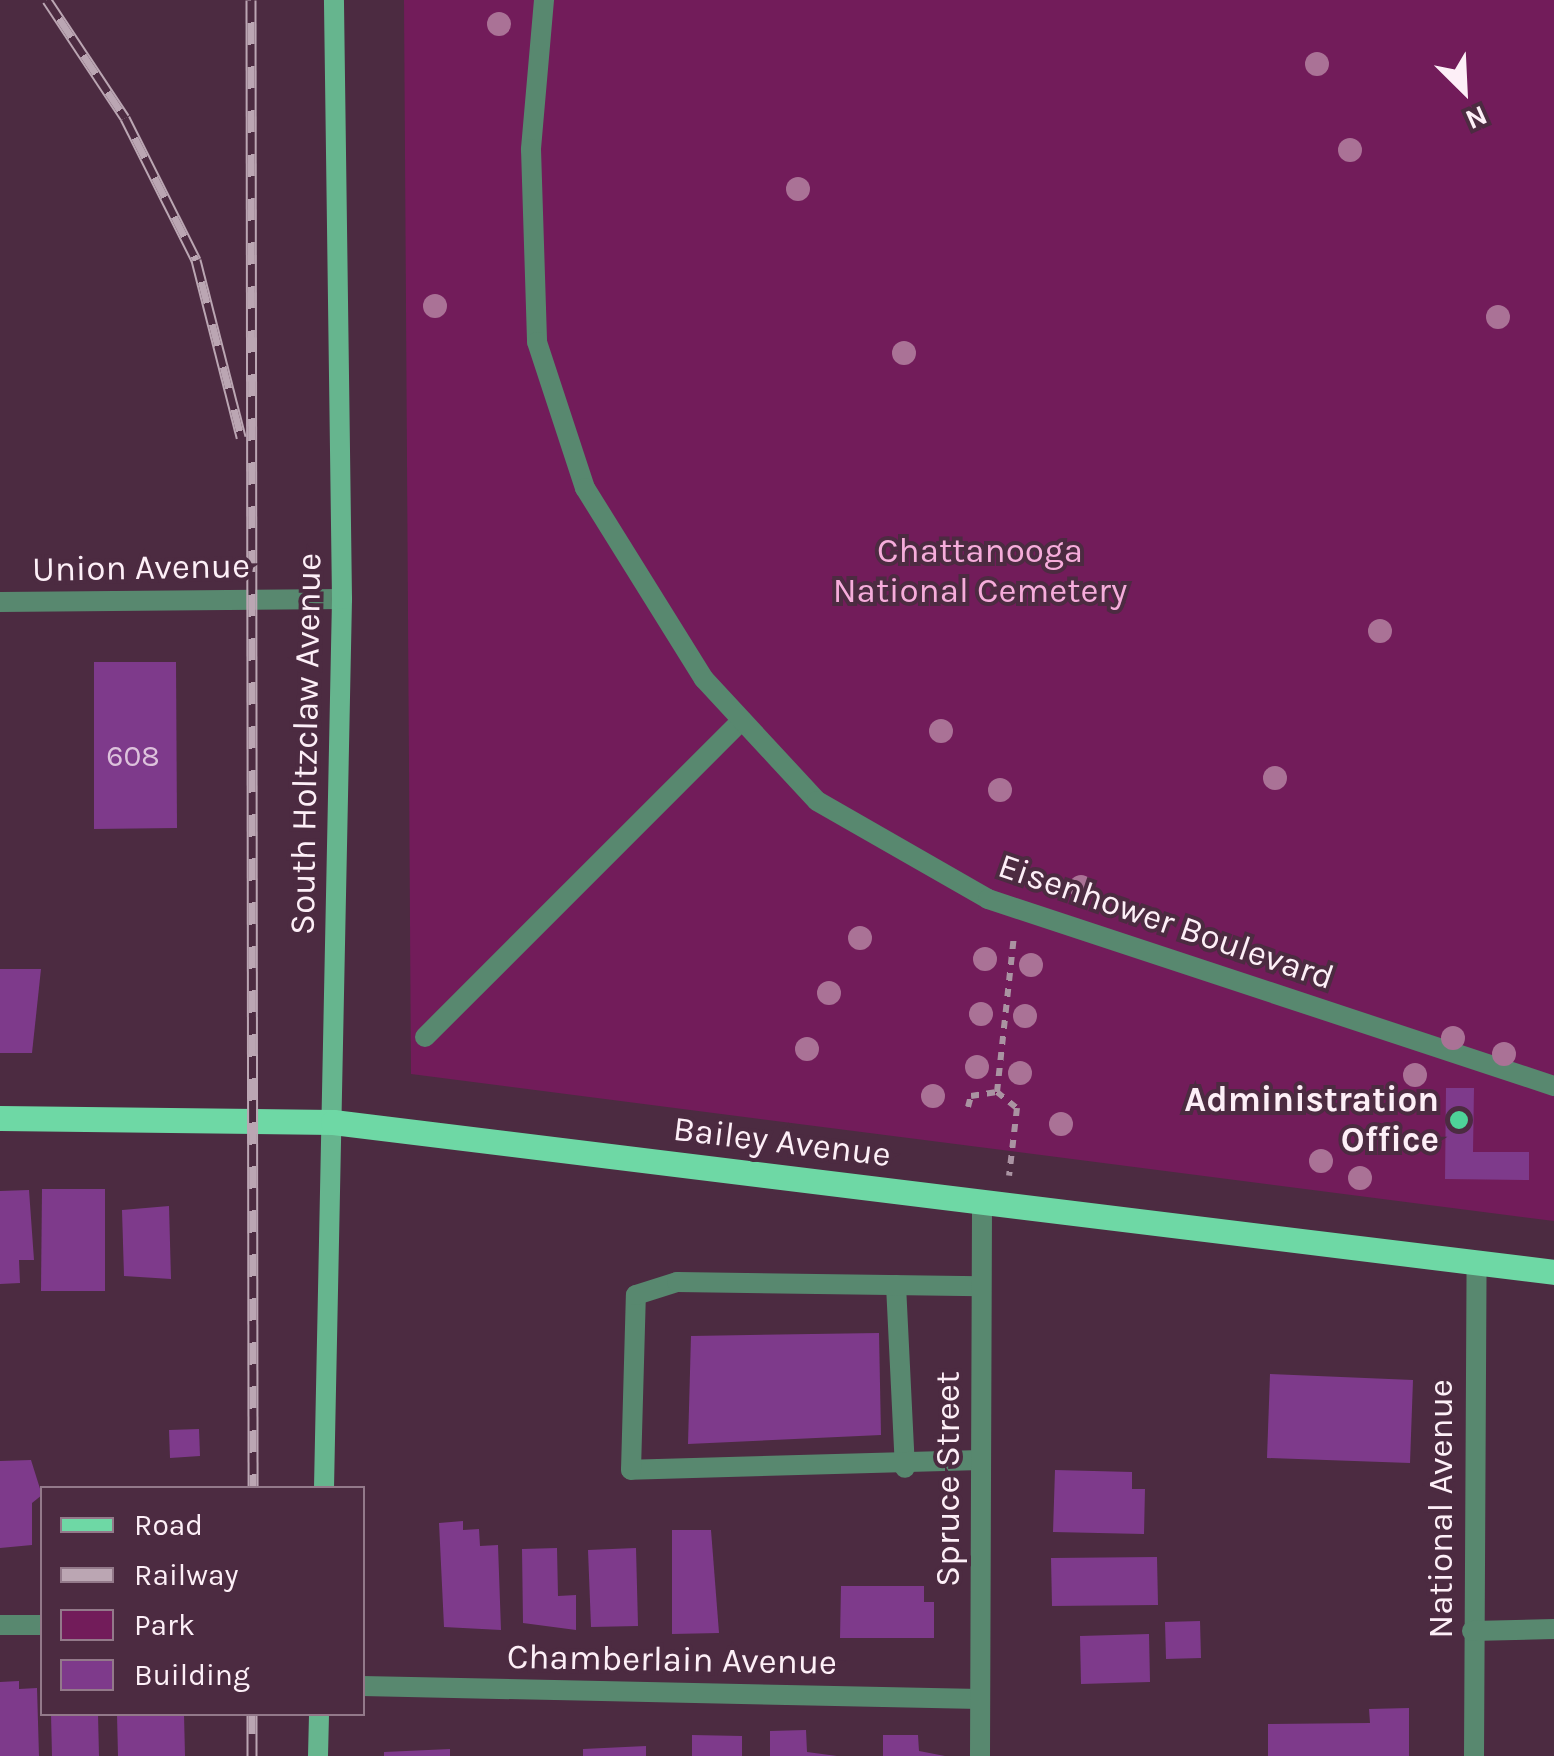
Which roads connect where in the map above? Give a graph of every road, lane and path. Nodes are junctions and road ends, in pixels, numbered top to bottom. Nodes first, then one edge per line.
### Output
1 (334, 0) edge
2 (544, 0) edge
3 (342, 598) junction
4 (0, 602) edge
5 (742, 720) junction
6 (1017, 909) junction
7 (426, 1037) dead end
8 (1554, 1086) edge
9 (997, 1092) junction
10 (968, 1106) dead end
11 (0, 1118) edge
12 (333, 1122) junction
13 (994, 1203) junction
14 (1476, 1262) junction
15 (1554, 1272) edge
16 (896, 1285) junction
17 (982, 1286) junction
18 (981, 1460) junction
19 (898, 1468) junction
20 (324, 1486) edge
21 (0, 1625) edge
22 (40, 1625) edge
23 (1554, 1629) edge
24 (1472, 1631) junction
25 (365, 1686) edge
26 (980, 1699) junction
27 (318, 1716) edge
28 (318, 1756) edge
29 (980, 1756) edge
30 (1474, 1756) edge

1 - 3 main road, South Holtzclaw Avenue
2 - 5 street, Eisenhower Boulevard
3 - 4 street, Union Avenue
3 - 12 main road, South Holtzclaw Avenue
5 - 6 street, Eisenhower Boulevard
5 - 7 street
6 - 8 street, Eisenhower Boulevard
6 - 9 path
9 - 10 path
9 - 13 path
11 - 12 main road, Bailey Avenue
12 - 13 main road, Bailey Avenue
12 - 20 main road, South Holtzclaw Avenue
13 - 14 main road, Bailey Avenue
13 - 17 street, Spruce Street
14 - 15 main road, Bailey Avenue
14 - 24 street, National Avenue
16 - 17 street
16 - 19 street
16 - 19 street
17 - 18 street, Spruce Street
18 - 19 street
18 - 26 street, Spruce Street
21 - 22 street
23 - 24 street
24 - 30 street, National Avenue
25 - 26 street, Chamberlain Avenue
26 - 29 street, Spruce Street
27 - 28 main road

